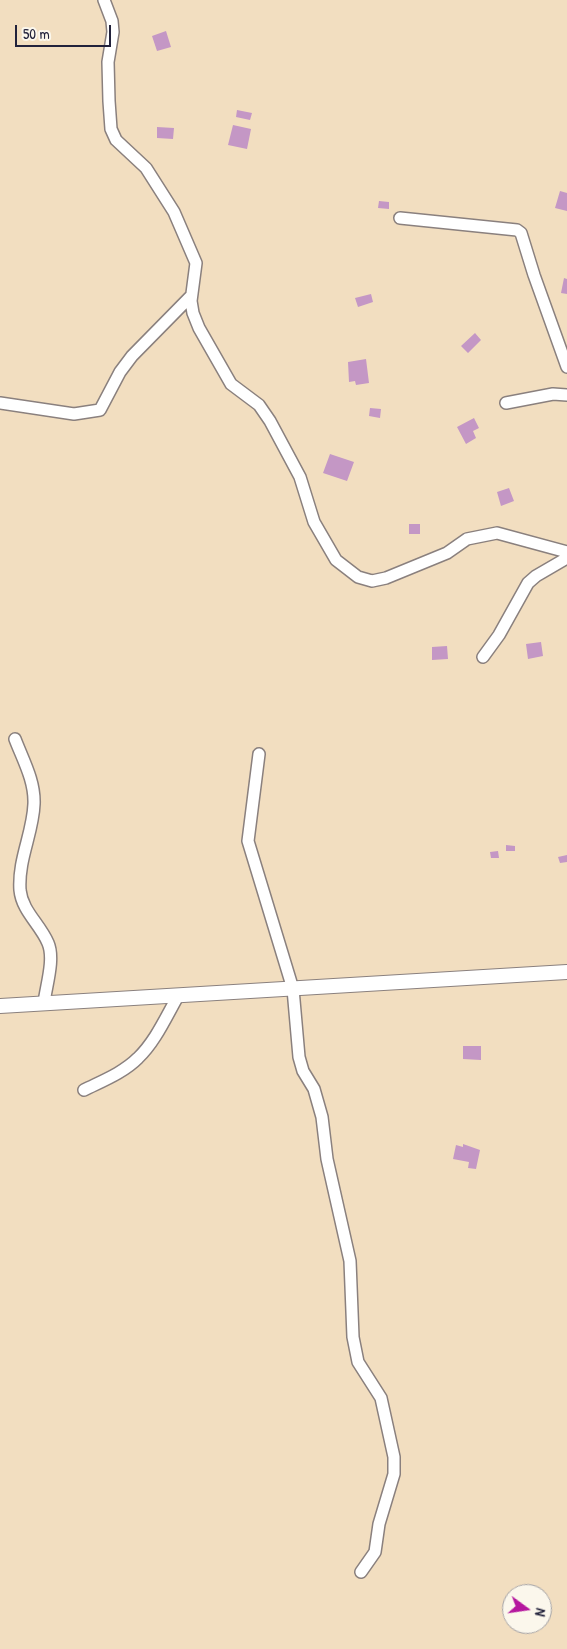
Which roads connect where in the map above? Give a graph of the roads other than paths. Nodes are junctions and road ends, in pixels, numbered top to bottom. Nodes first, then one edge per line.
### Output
1 (104, 0) edge
2 (400, 218) dead end
3 (192, 296) junction
4 (567, 366) edge
5 (567, 395) edge
6 (0, 403) edge
7 (506, 403) dead end
8 (567, 552) edge
9 (567, 558) edge
10 (483, 657) dead end
11 (15, 739) dead end
12 (259, 754) dead end
13 (567, 972) edge
14 (293, 989) junction
15 (178, 996) junction
16 (44, 1003) junction
17 (0, 1006) edge
18 (84, 1090) dead end
19 (361, 1572) dead end

1 - 3 street
2 - 4 street
3 - 6 street
3 - 8 street
5 - 7 street
9 - 10 street
11 - 16 street
12 - 14 street
13 - 14 street
14 - 15 street
14 - 19 street
15 - 16 street
15 - 18 street
16 - 17 street

